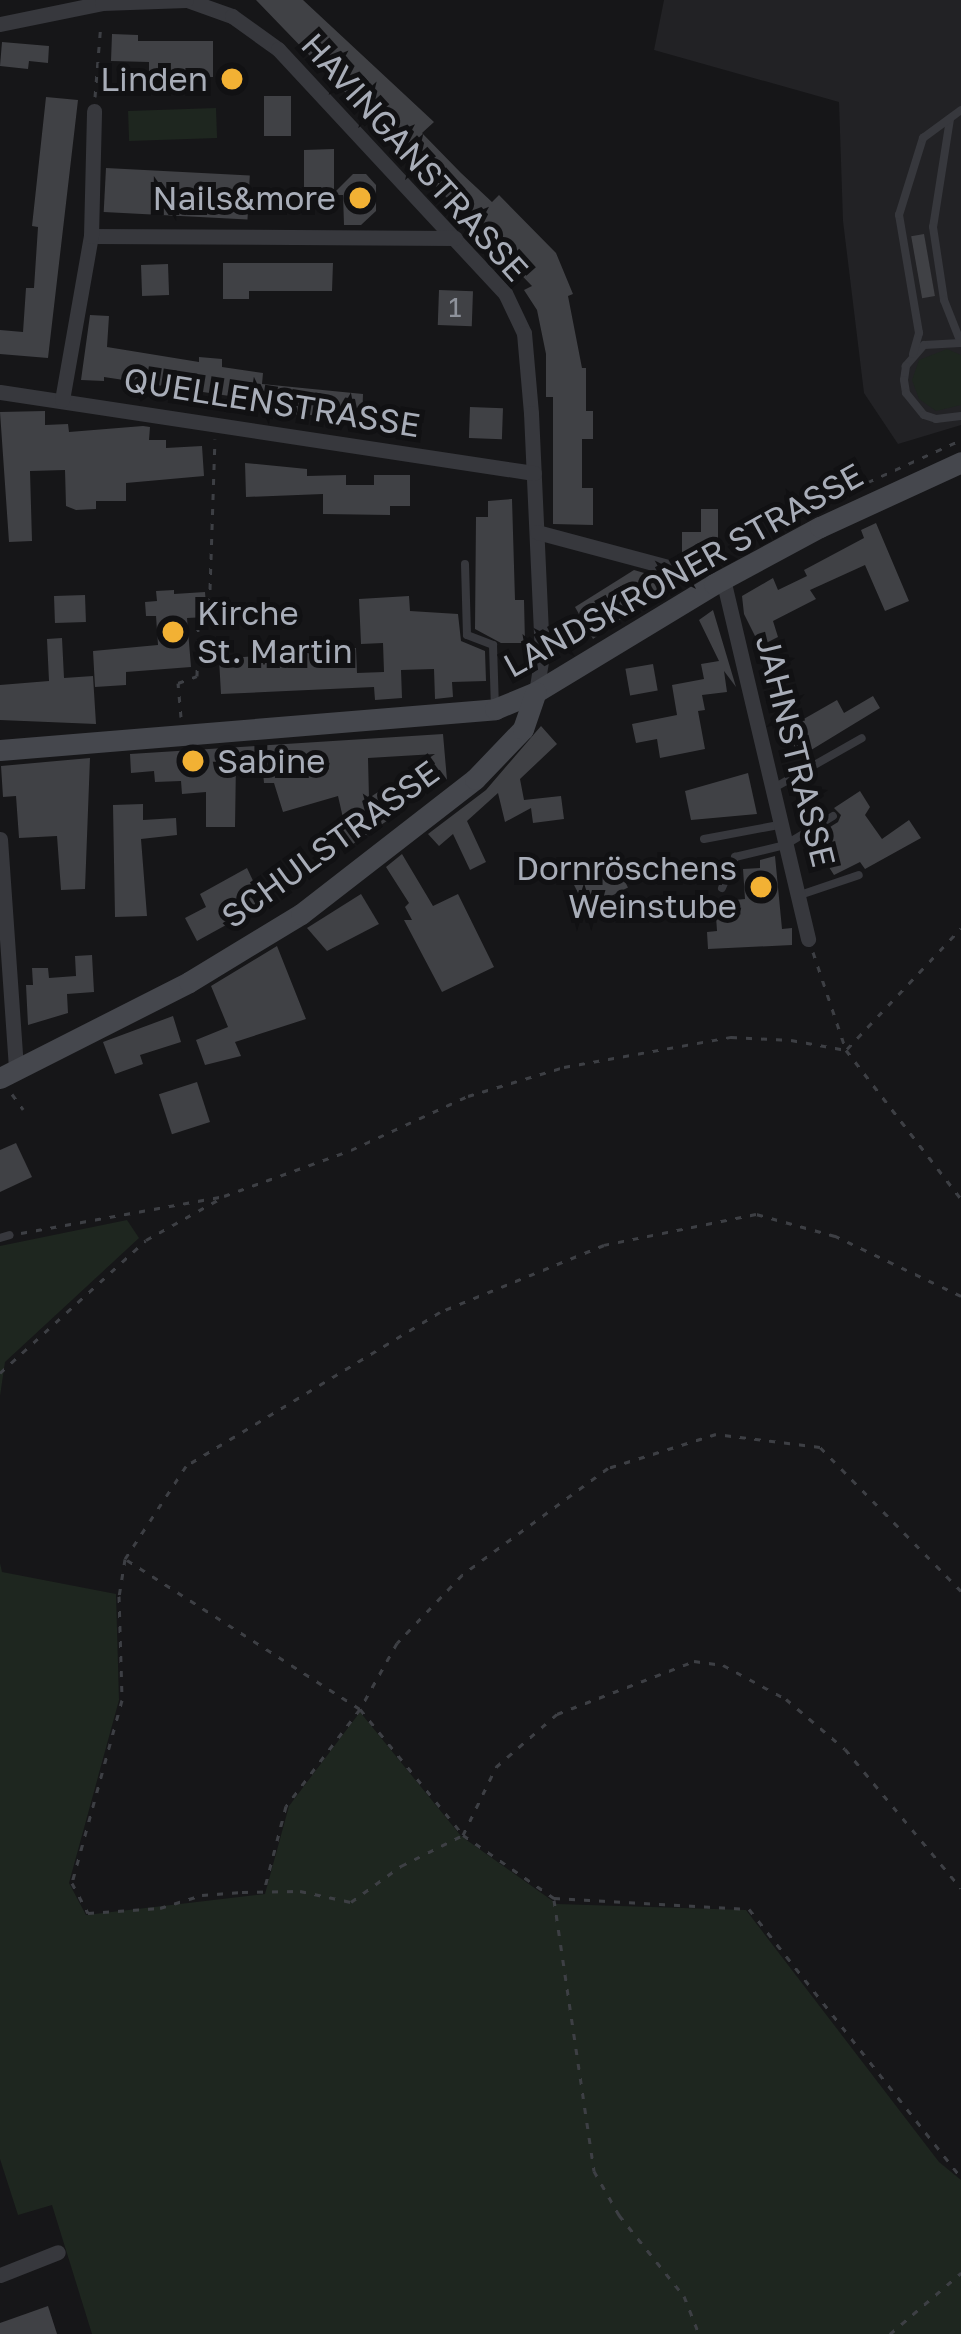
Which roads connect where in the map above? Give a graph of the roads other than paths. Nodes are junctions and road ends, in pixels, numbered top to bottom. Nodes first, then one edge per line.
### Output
1 (186, 0) edge
2 (102, 3) edge
3 (0, 24) edge
4 (961, 110) edge
5 (94, 111) road end
6 (951, 118) junction
7 (91, 236) junction
8 (455, 238) junction
9 (961, 343) edge
10 (913, 354) junction
11 (0, 392) edge
12 (62, 400) junction
13 (961, 416) edge
14 (961, 462) edge
15 (534, 473) junction
16 (537, 532) junction
17 (465, 564) dead end
18 (691, 573) dead end
19 (724, 579) junction
20 (536, 692) junction
21 (495, 709) junction
22 (862, 738) dead end
23 (0, 750) edge
24 (771, 790) junction
25 (833, 816) dead end
26 (779, 825) junction
27 (0, 838) edge
28 (704, 839) dead end
29 (785, 845) junction
30 (859, 875) dead end
31 (722, 888) dead end
32 (800, 895) junction
33 (808, 939) road end
34 (8, 1079) edge
35 (58, 2252) dead end
36 (0, 2276) edge

1 - 2 street, HAVINGANSTRASSE
1 - 8 street, HAVINGANSTRASSE
2 - 3 street, HAVINGANSTRASSE
4 - 6 lane
5 - 7 street
6 - 9 lane
6 - 10 lane
7 - 8 street
7 - 12 street
8 - 15 street, HAVINGANSTRASSE
9 - 10 lane
10 - 13 lane
11 - 12 street, QUELLENSTRASSE
12 - 15 street, QUELLENSTRASSE
14 - 19 main road, LANDSKRONER STRASSE
15 - 16 street, HAVINGANSTRASSE
16 - 18 street
16 - 20 street, HAVINGANSTRASSE
17 - 21 lane
19 - 20 main road, LANDSKRONER STRASSE
19 - 24 street, JAHNSTRASSE
20 - 21 main road, LANDSKRONER STRASSE
20 - 34 main road, SCHULSTRASSE
21 - 23 main road, LANDSKRONER STRASSE
22 - 24 lane
24 - 26 street, JAHNSTRASSE
25 - 29 lane
26 - 28 lane
26 - 29 street, JAHNSTRASSE
27 - 34 street
29 - 31 lane
29 - 32 street, JAHNSTRASSE
30 - 32 lane
32 - 33 street, JAHNSTRASSE
35 - 36 street

